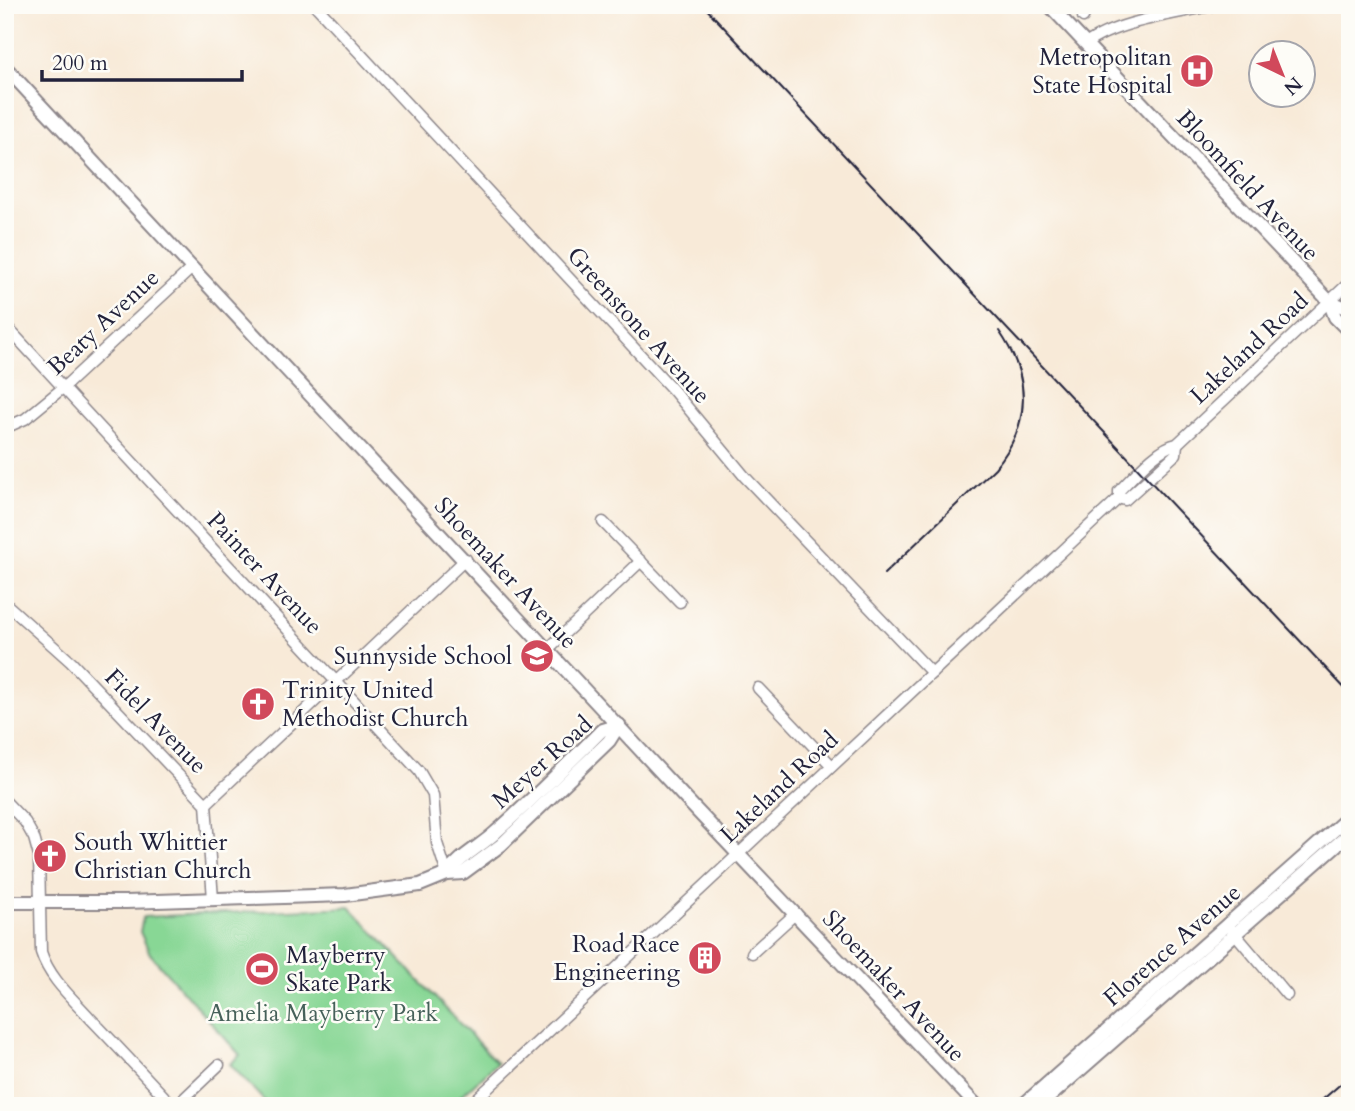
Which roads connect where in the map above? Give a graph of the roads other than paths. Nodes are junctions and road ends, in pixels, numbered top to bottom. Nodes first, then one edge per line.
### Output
1 (314, 5) edge
2 (1049, 5) edge
3 (1089, 5) edge
4 (1215, 5) edge
5 (1083, 18) dead end
6 (1086, 44) junction
7 (5, 67) edge
8 (192, 268) junction
9 (1350, 282) edge
10 (1329, 302) junction
11 (1350, 313) edge
12 (5, 325) edge
13 (1350, 332) edge
14 (64, 387) junction
15 (5, 428) edge
16 (603, 522) dead end
17 (466, 559) junction
18 (641, 561) junction
19 (680, 602) dead end
20 (5, 603) edge
21 (549, 648) junction
22 (932, 673) junction
23 (335, 680) junction
24 (758, 688) dead end
25 (619, 725) junction
26 (832, 766) junction
27 (5, 800) edge
28 (206, 804) junction
29 (1350, 816) edge
30 (1350, 833) edge
31 (739, 853) junction
32 (447, 874) junction
33 (213, 899) junction
34 (5, 902) edge
35 (39, 903) junction
36 (796, 913) junction
37 (1231, 929) junction
38 (752, 953) dead end
39 (1287, 995) dead end
40 (1096, 1048) junction
41 (219, 1065) dead end
42 (480, 1096) junction
43 (175, 1106) edge
44 (469, 1106) edge
45 (489, 1106) edge
46 (977, 1106) edge
47 (1022, 1106) edge
48 (1039, 1106) edge

1 - 22 street, Greenstone Avenue
2 - 6 main road, Bloomfield Avenue
3 - 5 street
4 - 6 street
6 - 10 main road, Bloomfield Avenue
7 - 8 main road, Shoemaker Avenue
8 - 14 street, Beaty Avenue
8 - 17 main road, Shoemaker Avenue
9 - 10 street, Lakeland Road
10 - 11 main road, Bloomfield Avenue
10 - 13 main road, Bloomfield Avenue
10 - 22 street, Lakeland Road
12 - 14 street, Painter Avenue
14 - 15 street, Beaty Avenue
14 - 23 street, Painter Avenue
16 - 18 street
17 - 21 main road, Shoemaker Avenue
17 - 23 street
18 - 19 street
18 - 21 street
20 - 28 street, Fidel Avenue
21 - 25 main road, Shoemaker Avenue
22 - 26 street, Lakeland Road
23 - 28 street
23 - 32 street, Painter Avenue
24 - 26 street
25 - 31 main road, Shoemaker Avenue
25 - 32 main road, Meyer Road
26 - 31 street, Lakeland Road
27 - 35 street
28 - 33 street, Fidel Avenue
29 - 37 main road, Florence Avenue
30 - 37 main road, Florence Avenue
31 - 36 main road, Shoemaker Avenue
31 - 42 street, Lakeland Road
32 - 33 main road, Meyer Road
33 - 35 main road, Meyer Road
34 - 35 main road, Meyer Road
35 - 43 street
36 - 38 street
36 - 46 main road, Shoemaker Avenue
37 - 39 street
37 - 40 main road, Florence Avenue
40 - 47 main road, Florence Avenue
40 - 48 main road, Florence Avenue
41 - 43 street
42 - 44 street, Lakeland Road
42 - 45 street

